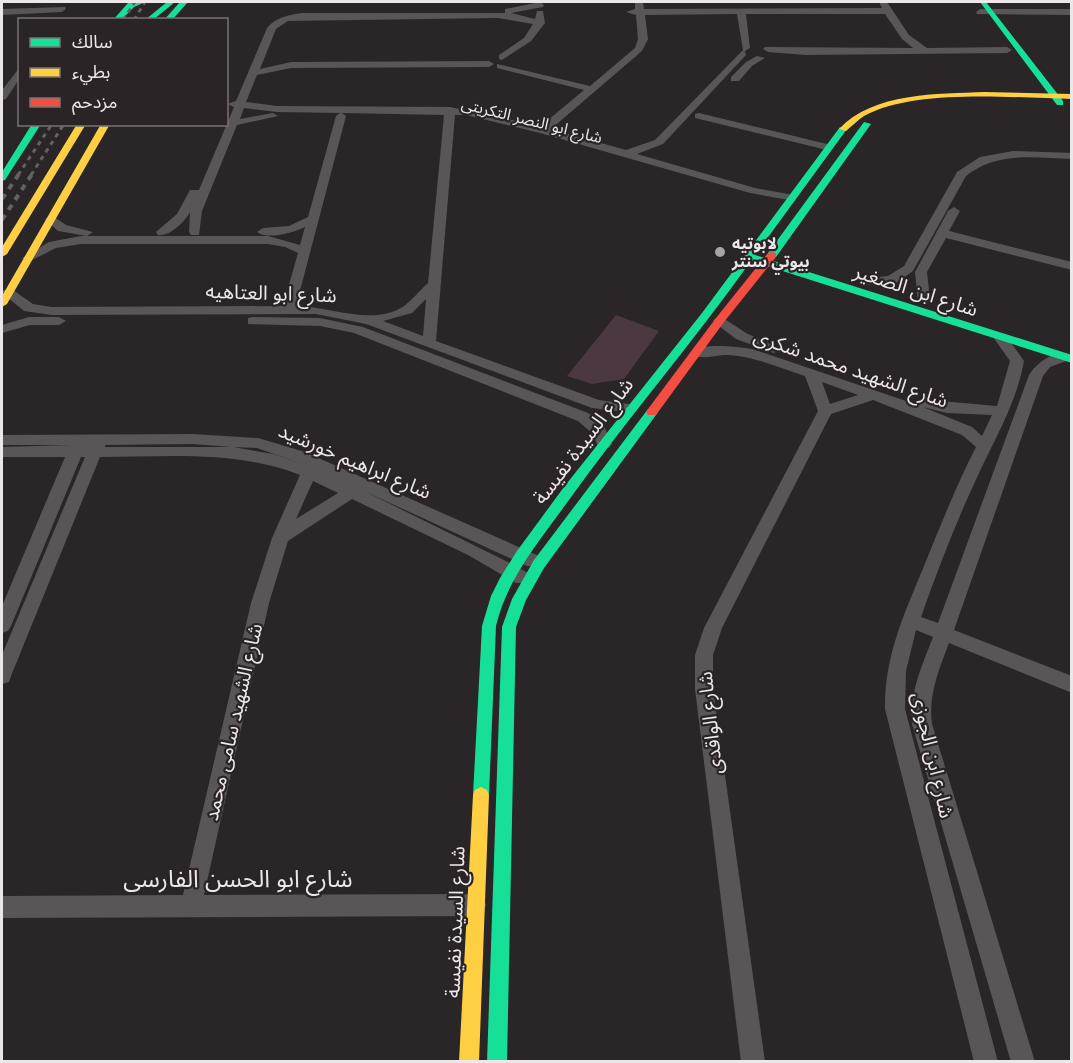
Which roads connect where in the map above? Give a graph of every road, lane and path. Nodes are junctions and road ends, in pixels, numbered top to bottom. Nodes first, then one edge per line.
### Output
1 (117, 2) edge
2 (141, 2) edge
3 (148, 2) edge
4 (171, 2) edge
5 (184, 2) edge
6 (883, 2) edge
7 (540, 3) edge
8 (64, 5) edge
9 (640, 6) edge
10 (629, 7) edge
11 (981, 7) edge
12 (889, 11) junction
13 (2, 12) edge
14 (741, 12) junction
15 (1071, 12) edge
16 (374, 14) junction
17 (56, 18) edge
18 (107, 18) edge
19 (118, 18) edge
20 (147, 18) edge
21 (151, 18) edge
22 (168, 18) edge
23 (540, 23) junction
24 (744, 34) junction
25 (902, 35) junction
26 (1007, 50) junction
27 (757, 51) junction
28 (891, 51) junction
29 (927, 51) junction
30 (270, 55) junction
31 (504, 61) junction
32 (489, 62) junction
33 (254, 73) junction
34 (7, 80) edge
35 (589, 85) junction
36 (2, 97) edge
37 (1057, 100) edge
38 (236, 104) junction
39 (449, 113) junction
40 (341, 116) junction
41 (699, 116) junction
42 (228, 119) edge
43 (228, 121) edge
44 (36, 126) edge
45 (81, 126) edge
46 (105, 126) edge
47 (225, 126) edge
48 (225, 126) edge
49 (529, 126) junction
50 (543, 130) junction
51 (827, 147) junction
52 (626, 154) junction
53 (1071, 156) edge
54 (657, 163) junction
55 (1071, 163) edge
56 (2, 178) edge
57 (785, 203) junction
58 (51, 219) junction
59 (313, 219) junction
60 (162, 232) junction
61 (195, 232) junction
62 (942, 233) junction
63 (305, 252) junction
64 (753, 252) junction
65 (2, 254) edge
66 (28, 258) junction
67 (770, 258) junction
68 (1071, 266) edge
69 (915, 270) junction
70 (866, 282) junction
71 (432, 286) junction
72 (5, 298) edge
73 (923, 300) junction
74 (290, 309) junction
75 (720, 320) junction
76 (369, 321) junction
77 (2, 329) edge
78 (1000, 337) junction
79 (429, 343) junction
80 (698, 353) junction
81 (770, 353) junction
82 (1069, 354) edge
83 (810, 373) junction
84 (873, 395) junction
85 (631, 408) junction
86 (825, 411) junction
87 (933, 411) junction
88 (1002, 411) junction
89 (2, 440) edge
90 (604, 444) junction
91 (78, 446) junction
92 (98, 446) junction
93 (984, 446) junction
94 (2, 452) edge
95 (311, 468) junction
96 (357, 489) junction
97 (280, 539) junction
98 (521, 556) junction
99 (539, 564) junction
100 (511, 572) junction
101 (528, 582) junction
102 (910, 620) junction
103 (2, 626) edge
104 (944, 633) junction
105 (2, 676) edge
106 (1071, 685) edge
107 (475, 905) junction
108 (191, 906) junction
109 (2, 907) edge
110 (469, 1062) edge
111 (497, 1062) edge
112 (753, 1062) edge
113 (986, 1062) edge
114 (1023, 1062) edge

1 - 18 main road
2 - 19 main road
3 - 20 main road
4 - 21 main road
5 - 22 main road
6 - 12 street
7 - 16 street
7 - 23 street
8 - 13 street
8 - 17 street
9 - 10 street
9 - 14 street
9 - 35 street
10 - 35 street
11 - 15 street
11 - 26 main road
11 - 37 main road
12 - 14 street
12 - 25 street
14 - 24 street
16 - 23 street
16 - 30 street
16 - 38 street
23 - 31 street
24 - 27 street
24 - 27 street
25 - 28 street
25 - 29 street
26 - 29 street
26 - 37 main road
27 - 28 street
27 - 41 street
27 - 52 street
28 - 29 street
30 - 32 street
30 - 33 street
31 - 32 street
31 - 35 street
32 - 33 street
33 - 38 street
34 - 36 street
35 - 49 street
35 - 50 street
37 - 51 main road, شارع السيدة نفيسة
37 - 67 main road, شارع السيدة نفيسة
38 - 39 street, شارع ابو النصر التكريتى
38 - 42 street
39 - 40 street, شارع ابو النصر التكريتى
39 - 49 street, شارع ابو النصر التكريتى
39 - 57 street, شارع ابو النصر التكريتى
39 - 71 street
40 - 43 street, شارع ابو النصر التكريتى
40 - 59 street
41 - 51 street
41 - 54 street
44 - 56 main road
45 - 65 main road
46 - 58 main road
47 - 60 street
48 - 61 street
49 - 50 street, شارع ابو النصر التكريتى
50 - 52 street, شارع ابو النصر التكريتى
51 - 57 main road, شارع السيدة نفيسة
52 - 54 street, شارع ابو النصر التكريتى
53 - 69 street
54 - 57 street, شارع ابو النصر التكريتى
55 - 62 street
57 - 64 main road, شارع السيدة نفيسة
58 - 60 street
58 - 66 main road
59 - 61 street
59 - 63 street
60 - 61 street
62 - 68 street
62 - 69 street
63 - 66 street
63 - 74 street
64 - 67 main road, شارع ابن الصغير
64 - 85 main road, شارع السيدة نفيسة
66 - 72 main road
67 - 70 main road, شارع ابن الصغير
67 - 75 main road, شارع السيدة نفيسة
67 - 78 main road, شارع ابن الصغير
69 - 70 street
69 - 73 street
70 - 73 main road, شارع ابن الصغير
71 - 76 street
71 - 79 street
72 - 74 street, شارع ابو العتاهيه
73 - 82 main road, شارع ابن الصغير
74 - 76 street, شارع ابو العتاهيه
75 - 80 main road, شارع السيدة نفيسة
75 - 81 street, شارع الشهيد محمد شكرى
76 - 79 street, شارع ابو العتاهيه
77 - 90 street, شارع ابو العتاهيه
78 - 82 main road, شارع ابن الصغير
78 - 88 street, شارع ابن الجوزى
79 - 85 street, شارع ابو العتاهيه
80 - 81 street, شارع الشهيد محمد شكرى
80 - 99 main road, شارع السيدة نفيسة
81 - 83 street, شارع الشهيد محمد شكرى
81 - 87 street, شارع الشهيد محمد شكرى
82 - 104 street, شارع ابن الجوزى
83 - 84 street, شارع الشهيد محمد شكرى
83 - 86 street
84 - 86 street
84 - 87 street, شارع الشهيد محمد شكرى
85 - 90 main road, شارع السيدة نفيسة
86 - 112 street, شارع الواقدى
87 - 88 street, شارع الشهيد محمد شكرى
87 - 93 street, شارع الشهيد محمد شكرى
88 - 93 street, شارع ابن الجوزى
89 - 91 street, شارع ابراهيم خورشيد
90 - 98 main road, شارع السيدة نفيسة
91 - 92 street, شارع ابراهيم خورشيد
91 - 94 street, شارع ابراهيم خورشيد
91 - 103 street
92 - 95 street, شارع ابراهيم خورشيد
92 - 105 street
93 - 102 street, شارع ابن الجوزى
95 - 96 street, شارع ابراهيم خورشيد
95 - 97 street, شارع الشهيد سامى محمد
96 - 97 street
96 - 98 street, شارع ابراهيم خورشيد
96 - 100 street, شارع ابراهيم خورشيد
97 - 108 street, شارع الشهيد سامى محمد
98 - 99 street, شارع ابراهيم خورشيد
98 - 100 main road, شارع السيدة نفيسة
99 - 101 main road, شارع السيدة نفيسة
100 - 101 street, شارع ابراهيم خورشيد
100 - 107 main road, شارع السيدة نفيسة
101 - 111 main road, شارع السيدة نفيسة
102 - 104 street
102 - 113 street, شارع ابن الجوزى
104 - 106 street
104 - 114 street, شارع ابن الجوزى
107 - 108 street, شارع ابو الحسن الفارسى
107 - 110 main road, شارع السيدة نفيسة
108 - 109 street, شارع ابو الحسن الفارسى

